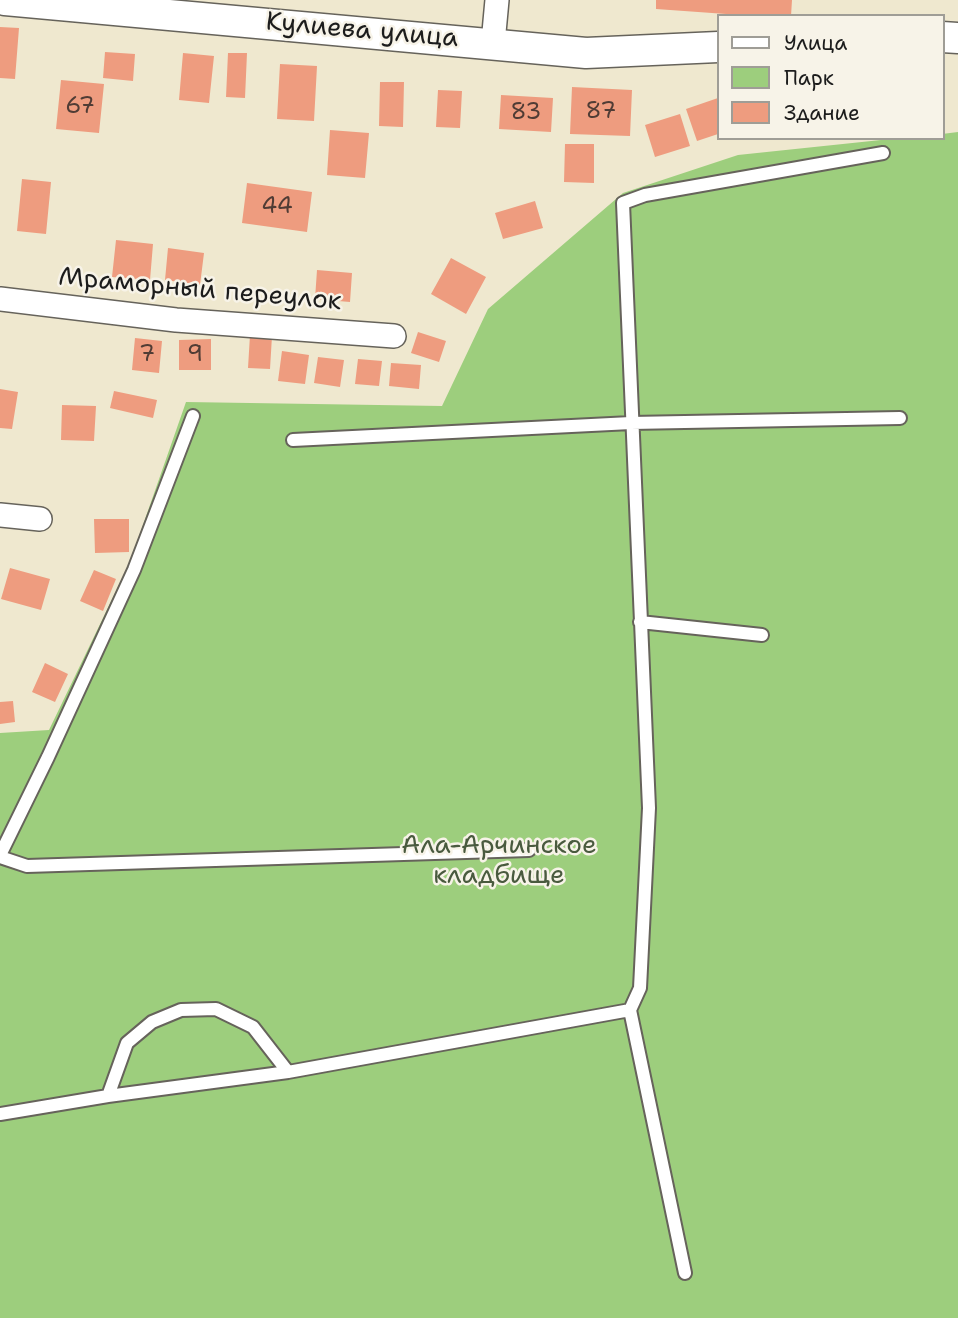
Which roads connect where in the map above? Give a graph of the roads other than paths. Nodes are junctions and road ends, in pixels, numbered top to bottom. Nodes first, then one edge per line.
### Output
1 (5, 0) edge
2 (497, 0) edge
3 (493, 43) junction
4 (716, 47) edge
5 (883, 153) dead end
6 (0, 299) edge
7 (394, 336) dead end
8 (193, 416) dead end
9 (900, 418) dead end
10 (631, 423) junction
11 (293, 440) dead end
12 (0, 515) edge
13 (40, 519) dead end
14 (640, 622) junction
15 (762, 635) dead end
16 (529, 850) dead end
17 (0, 856) edge
18 (630, 1010) junction
19 (288, 1072) junction
20 (108, 1096) junction
21 (0, 1114) edge
22 (685, 1273) dead end

1 - 3 street, Кулиева улица
2 - 3 street
3 - 4 street, Кулиева улица
5 - 10 lane
6 - 7 street, Мраморный переулок
8 - 17 lane
9 - 10 lane
10 - 11 lane
10 - 14 lane
12 - 13 street
14 - 15 lane
14 - 18 lane
16 - 17 lane
18 - 19 lane
18 - 22 lane
19 - 20 lane
19 - 20 lane
20 - 21 lane

